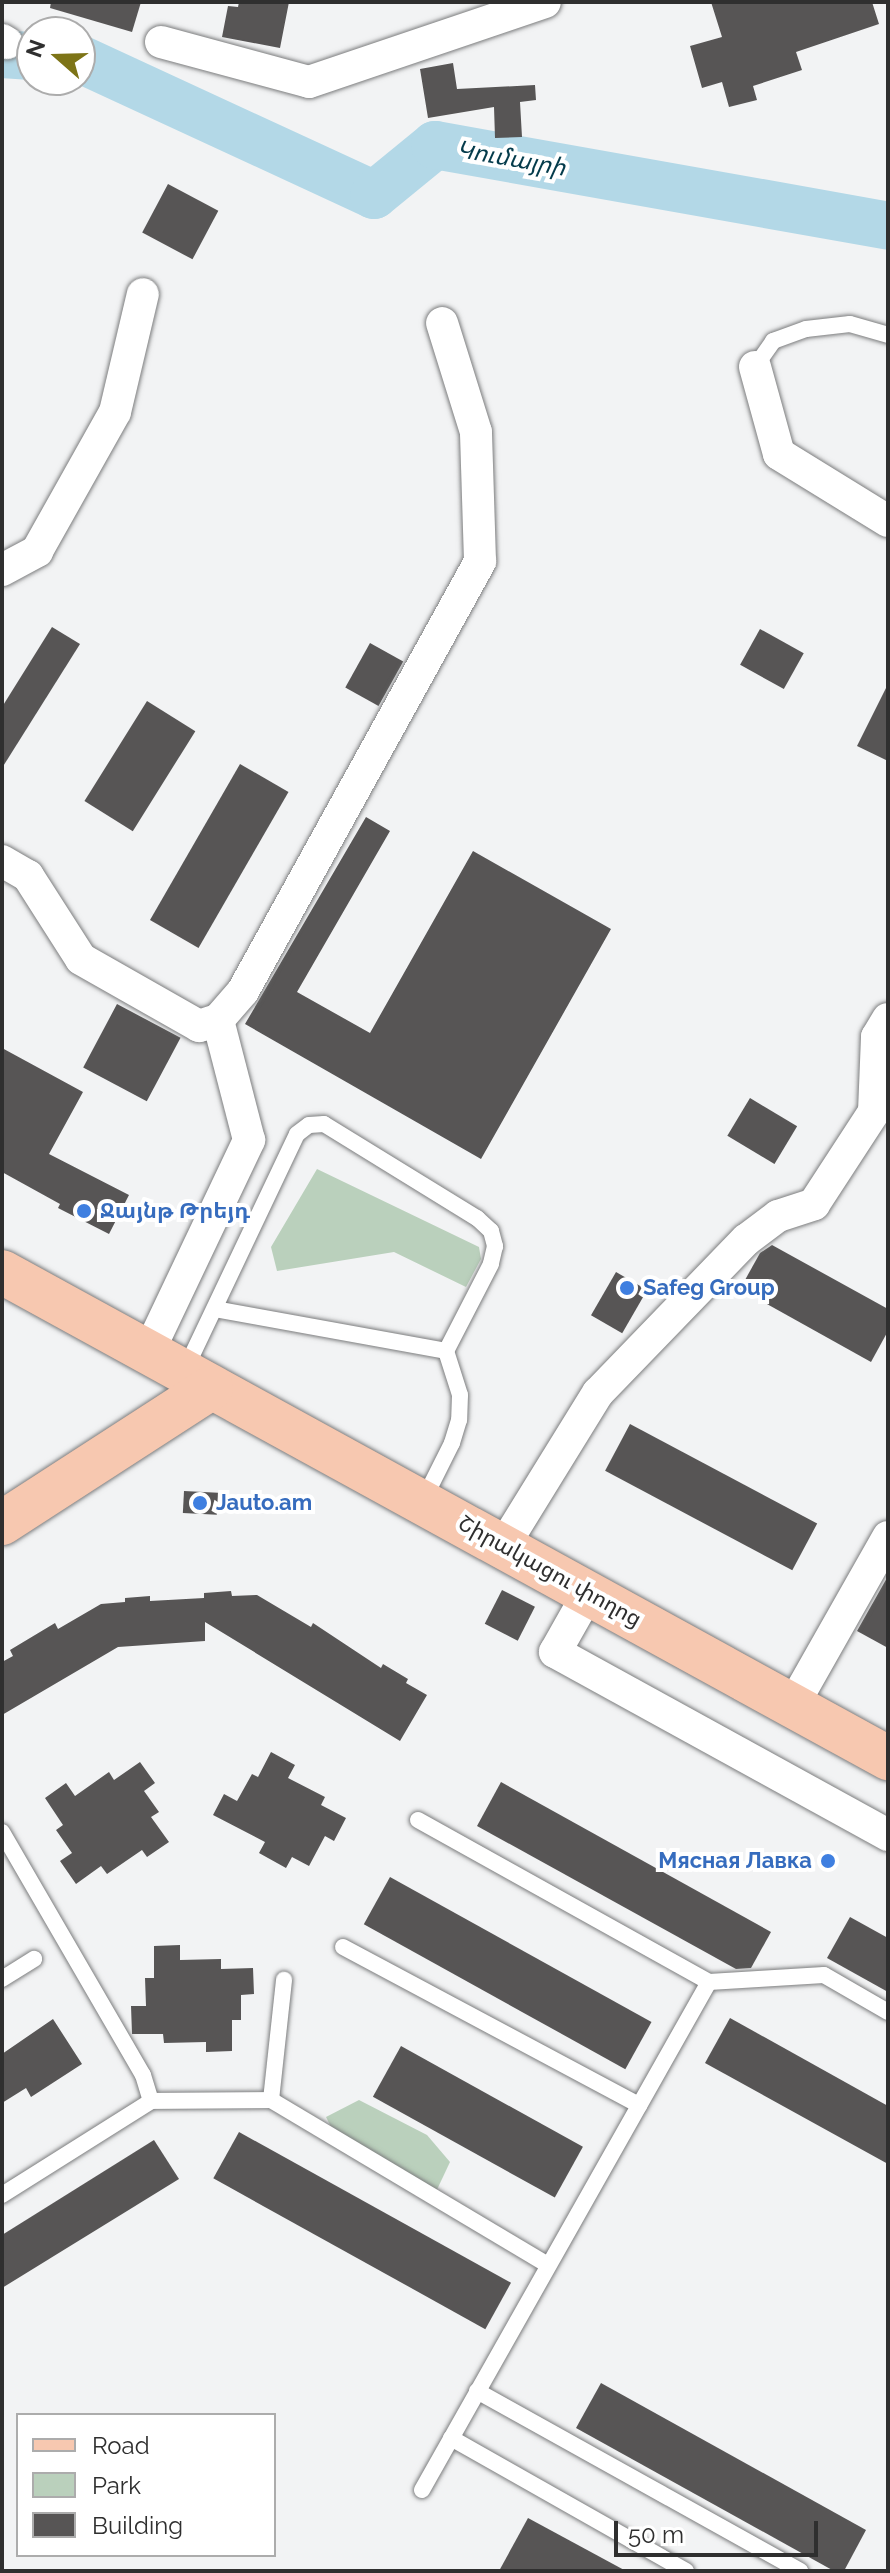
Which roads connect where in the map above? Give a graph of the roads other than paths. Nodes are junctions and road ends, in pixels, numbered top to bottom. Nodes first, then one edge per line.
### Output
1 (545, 2) edge
2 (482, 12) edge
3 (161, 42) dead end
4 (143, 294) dead end
5 (442, 323) dead end
6 (888, 335) edge
7 (755, 367) joint
8 (888, 521) edge
9 (2, 570) edge
10 (2, 861) edge
11 (888, 1019) edge
12 (218, 1020) junction
13 (881, 1116) edge
14 (2, 1272) edge
15 (215, 1309) junction
16 (446, 1351) junction
17 (181, 1372) junction
18 (423, 1501) junction
19 (2, 1523) edge
20 (888, 1537) edge
21 (504, 1545) junction
22 (589, 1592) junction
23 (793, 1705) junction
24 (888, 1758) edge
25 (418, 1820) dead end
26 (2, 1832) edge
27 (888, 1835) edge
28 (343, 1947) dead end
29 (34, 1959) dead end
30 (2, 1979) edge
31 (284, 1980) dead end
32 (709, 1982) junction
33 (888, 2012) edge
34 (271, 2100) junction
35 (151, 2101) junction
36 (639, 2105) junction
37 (2, 2195) edge
38 (548, 2265) junction
39 (477, 2391) junction
40 (451, 2438) junction
41 (422, 2490) dead end
42 (686, 2571) edge
43 (800, 2571) edge

1 - 2 street
2 - 3 street
4 - 9 street
5 - 12 street
6 - 7 lane
7 - 8 street
10 - 12 street
11 - 13 street
12 - 17 street
13 - 21 street
14 - 17 main road, Շիրակացու փողոց
15 - 16 lane
15 - 16 lane
15 - 17 lane
16 - 18 lane
17 - 18 main road, Շիրակացու փողոց
17 - 19 main road
18 - 21 main road, Շիրակացու փողոց
20 - 23 street
21 - 22 main road, Շիրակացու փողոց
22 - 23 main road, Շիրակացու փողոց
22 - 27 street
23 - 24 main road, Շիրակացու փողոց
25 - 32 lane
26 - 35 lane
28 - 36 lane
29 - 30 lane
31 - 34 lane
32 - 33 lane
32 - 36 lane
34 - 35 lane
34 - 38 lane
35 - 37 lane
36 - 38 lane
38 - 39 lane
39 - 40 lane
39 - 43 lane
40 - 41 lane
40 - 42 lane

